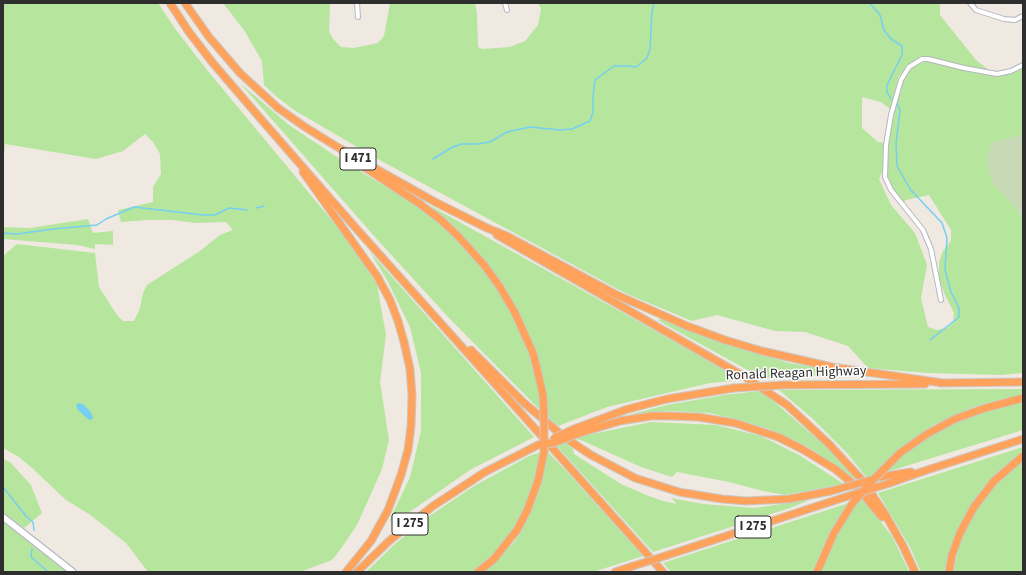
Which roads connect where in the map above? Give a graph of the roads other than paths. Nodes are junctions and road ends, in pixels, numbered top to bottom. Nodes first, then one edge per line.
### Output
1 (170, 3) edge
2 (185, 3) edge
3 (357, 3) edge
4 (505, 3) edge
5 (970, 3) edge
6 (507, 10) dead end
7 (1023, 16) edge
8 (358, 17) dead end
9 (1023, 65) edge
10 (318, 136) junction
11 (294, 156) junction
12 (487, 228) junction
13 (941, 300) dead end
14 (450, 332) junction
15 (1023, 382) edge
16 (943, 383) junction
17 (1023, 398) edge
18 (577, 431) junction
19 (1023, 439) edge
20 (1023, 456) edge
21 (924, 471) junction
22 (3, 517) edge
23 (896, 534) junction
24 (73, 572) edge
25 (346, 572) edge
26 (357, 572) edge
27 (478, 572) edge
28 (615, 572) edge
29 (663, 572) edge
30 (817, 572) edge
31 (915, 572) edge
32 (949, 572) edge

1 - 11 highway
2 - 10 highway, I 471
3 - 8 street
4 - 6 street
5 - 7 street
9 - 13 street
10 - 12 highway, I 471
10 - 27 highway, bridge
11 - 14 highway
11 - 25 highway
12 - 16 highway
12 - 23 highway
14 - 21 highway, bridge
14 - 29 highway
15 - 16 highway, Ronald Reagan Highway / I 275
16 - 18 highway, Ronald Reagan Highway / I 275, bridge
17 - 30 highway, bridge
18 - 23 highway
18 - 26 highway, Ronald Reagan Highway / I 275, bridge
19 - 21 highway, I 275
20 - 32 highway
21 - 28 highway, I 275, bridge
22 - 24 street
23 - 31 highway

